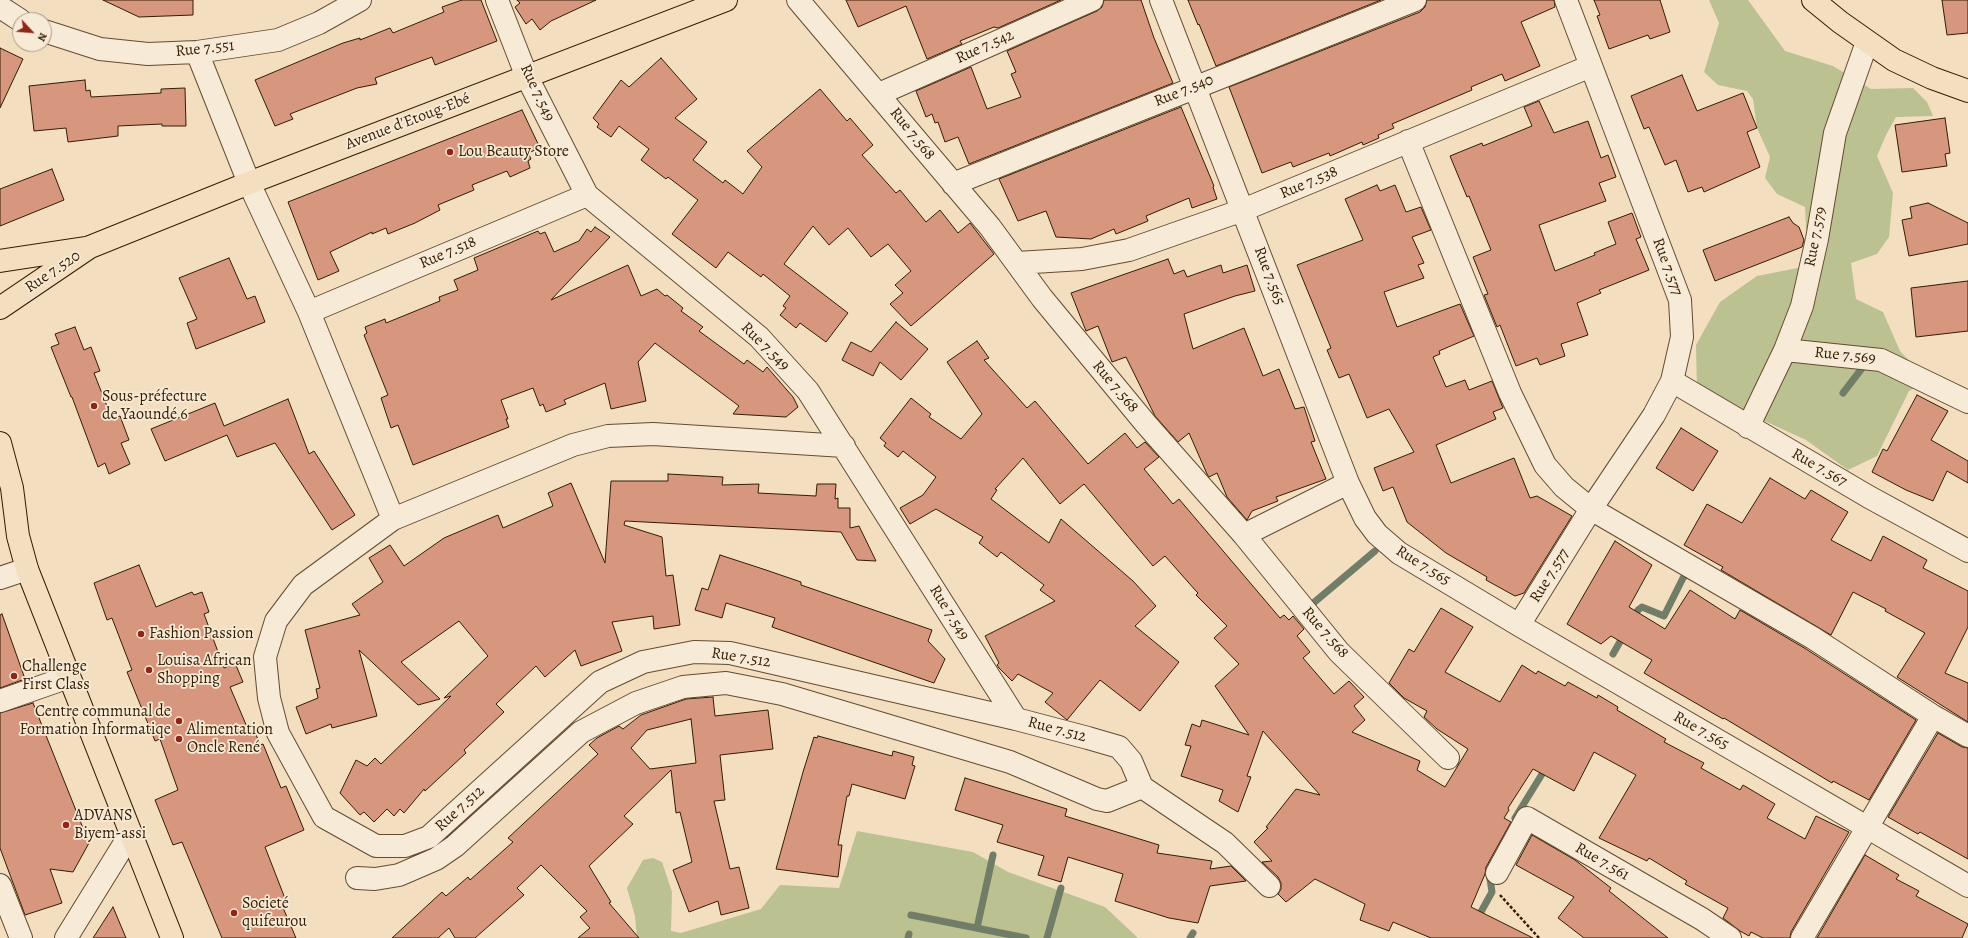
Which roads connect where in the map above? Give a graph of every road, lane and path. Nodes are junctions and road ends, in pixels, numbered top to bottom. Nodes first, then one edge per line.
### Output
1 (360, 0) edge
2 (497, 0) edge
3 (726, 0) edge
4 (798, 0) edge
5 (1092, 0) edge
6 (1161, 0) edge
7 (1415, 0) edge
8 (1566, 0) edge
9 (1813, 0) edge
10 (0, 7) edge
11 (12, 15) edge
12 (52, 34) edge
13 (1867, 42) junction
14 (197, 52) junction
15 (1591, 66) junction
16 (527, 76) junction
17 (1195, 86) junction
18 (1968, 91) edge
19 (879, 94) junction
20 (1408, 141) junction
21 (249, 183) junction
22 (952, 184) junction
23 (587, 195) junction
24 (1243, 210) junction
25 (90, 247) junction
26 (0, 261) edge
27 (1016, 263) junction
28 (0, 308) edge
29 (309, 312) junction
30 (1785, 350) junction
31 (1672, 380) junction
32 (1968, 402) edge
33 (1748, 427) junction
34 (0, 443) edge
35 (844, 446) junction
36 (1348, 483) junction
37 (0, 507) edge
38 (1591, 509) junction
39 (393, 519) junction
40 (1244, 535) junction
41 (18, 536) junction
42 (1968, 551) edge
43 (27, 569) junction
44 (0, 578) edge
45 (1520, 625) junction
46 (69, 676) junction
47 (0, 701) edge
48 (1933, 716) junction
49 (1016, 719) junction
50 (1968, 736) edge
51 (1448, 758) dead end
52 (1142, 787) junction
53 (1868, 828) junction
54 (131, 832) junction
55 (1497, 873) joint
56 (357, 878) dead end
57 (0, 884) edge
58 (1269, 886) dead end
59 (1968, 886) edge
60 (4, 908) edge
61 (20, 938) edge
62 (66, 938) edge
63 (172, 938) edge
64 (1539, 938) edge
65 (1730, 938) edge
66 (1802, 938) edge

1 - 14 street, Rue 7.551
2 - 16 street, Rue 7.549
3 - 16 main road, Avenue d'Etoug-Ebé
4 - 19 street, Rue 7.568
5 - 19 street, Rue 7.542
6 - 17 street, Rue 7.565
7 - 17 street, Rue 7.540
8 - 15 street, Rue 7.577
9 - 13 main road
10 - 11 street
12 - 14 street, Rue 7.551
13 - 18 main road
13 - 30 street, Rue 7.579
14 - 21 street
15 - 20 street, Rue 7.538
15 - 31 street, Rue 7.577
16 - 21 main road, Avenue d'Etoug-Ebé
16 - 23 street, Rue 7.549
17 - 22 street, Rue 7.540
17 - 24 street, Rue 7.565
19 - 22 street, Rue 7.568
20 - 24 street, Rue 7.538
20 - 38 street
21 - 25 main road, Avenue d'Etoug-Ebé
21 - 29 street
22 - 27 street, Rue 7.568
23 - 29 street, Rue 7.518
23 - 35 street, Rue 7.549
24 - 27 street, Rue 7.538
24 - 36 street, Rue 7.565
25 - 26 main road, Rue 7.520
25 - 28 main road, Rue 7.520
27 - 40 street, Rue 7.568
29 - 39 street
30 - 32 street, Rue 7.569
30 - 33 street, Rue 7.579
31 - 33 street, Rue 7.567
31 - 38 street, Rue 7.577
33 - 42 street, Rue 7.567
34 - 41 main road
35 - 39 street, Rue 7.512
35 - 49 street, Rue 7.549
36 - 40 street
36 - 45 street, Rue 7.565
37 - 41 main road
38 - 45 street, Rue 7.577
38 - 48 street
39 - 49 street, Rue 7.512
40 - 51 street, Rue 7.568
41 - 43 main road
43 - 44 street
43 - 46 main road
45 - 53 street, Rue 7.565
46 - 47 street
46 - 54 main road
48 - 50 street
48 - 53 street
49 - 52 street, Rue 7.512
52 - 56 street, Rue 7.512
52 - 58 street
53 - 59 street, Rue 7.565
53 - 66 street
54 - 62 street
54 - 63 main road
55 - 64 path
55 - 65 street, Rue 7.561
57 - 60 street
60 - 61 street

